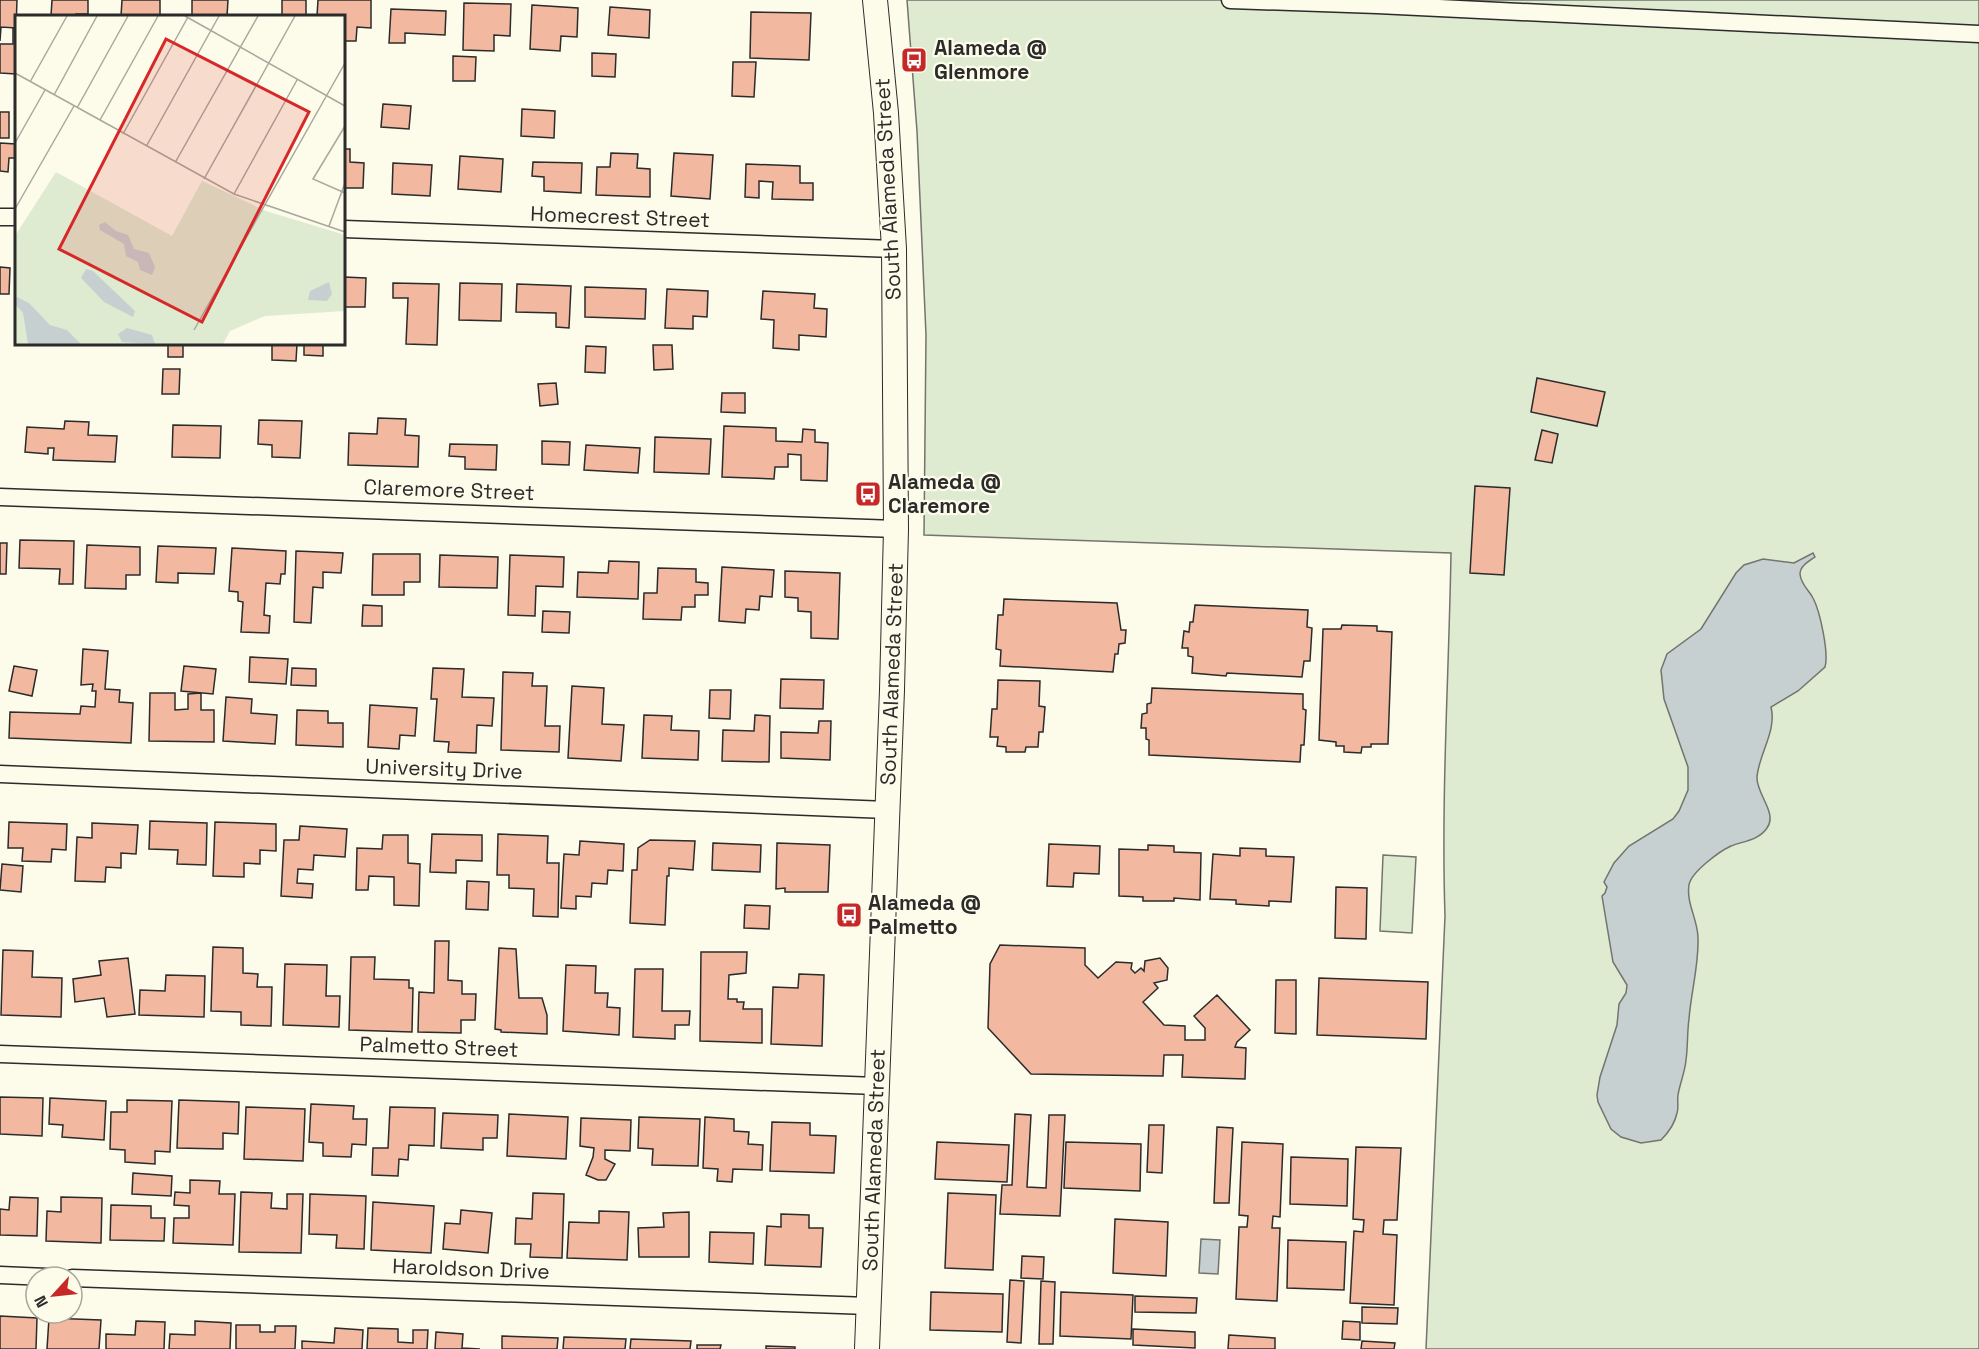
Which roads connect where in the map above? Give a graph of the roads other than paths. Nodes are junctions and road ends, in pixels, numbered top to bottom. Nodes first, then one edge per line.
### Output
1 (875, 0) edge
2 (1230, 0) edge
3 (1979, 34) edge
4 (345, 229) edge
5 (894, 249) junction
6 (0, 497) edge
7 (896, 529) junction
8 (0, 774) edge
9 (887, 810) junction
10 (0, 1054) edge
11 (877, 1086) junction
12 (0, 1275) edge
13 (24, 1276) edge
14 (84, 1278) edge
15 (869, 1306) junction
16 (867, 1349) edge

1 - 5 main road, South Alameda Street
2 - 3 street
4 - 5 street, Homecrest Street
5 - 7 main road, South Alameda Street
6 - 7 street, Claremore Street
7 - 9 main road, South Alameda Street
8 - 9 street, University Drive
9 - 11 main road, South Alameda Street
10 - 11 street, Palmetto Street
11 - 15 main road, South Alameda Street
12 - 13 street
14 - 15 street, Haroldson Drive
15 - 16 main road, South Alameda Street

